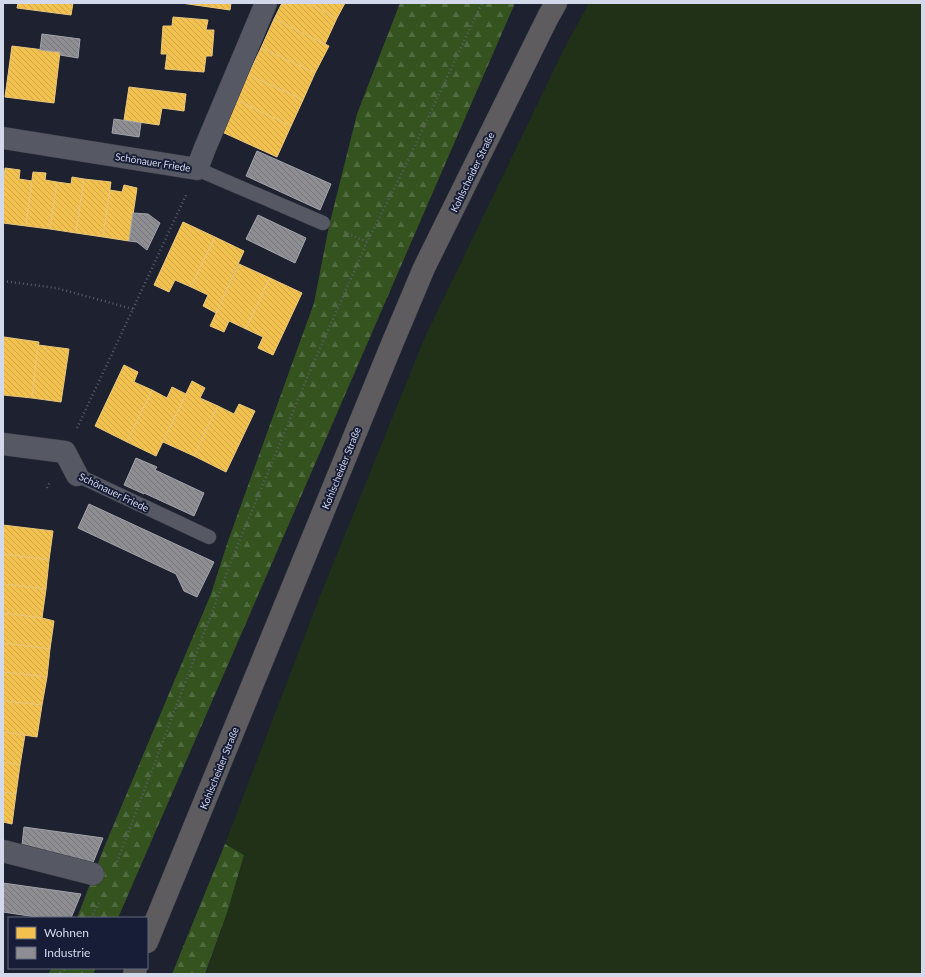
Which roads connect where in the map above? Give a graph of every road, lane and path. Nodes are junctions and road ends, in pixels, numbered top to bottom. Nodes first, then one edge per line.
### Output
1 (266, 3) edge
2 (482, 3) edge
3 (556, 3) edge
4 (3, 138) edge
5 (197, 169) junction
6 (323, 223) dead end
7 (3, 281) edge
8 (133, 309) junction
9 (3, 444) edge
10 (65, 452) junction
11 (77, 475) joint
12 (47, 488) dead end
13 (208, 537) dead end
14 (3, 851) edge
15 (117, 864) dead end
16 (93, 874) dead end
17 (101, 898) dead end
18 (92, 917) edge
19 (148, 940) edge

1 - 5 street, Schönauer Friede
2 - 15 path
3 - 19 main road, Kohlscheider Straße
4 - 5 street, Schönauer Friede
5 - 6 lane
5 - 8 path
7 - 8 path
8 - 10 path
9 - 10 street
10 - 11 street, Schönauer Friede
10 - 12 path
11 - 13 lane, Schönauer Friede
14 - 16 street
17 - 18 path

